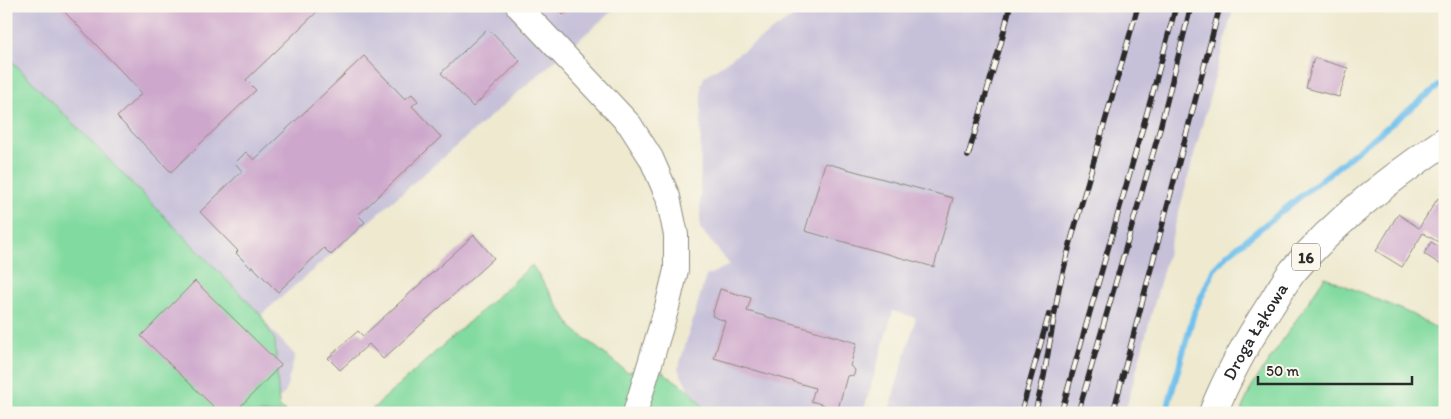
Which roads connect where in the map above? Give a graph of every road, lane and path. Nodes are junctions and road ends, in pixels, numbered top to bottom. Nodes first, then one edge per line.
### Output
1 (518, 6) edge
2 (1445, 141) edge
3 (635, 413) edge
4 (1213, 413) edge

1 - 3 street
2 - 4 main road, Droga Łąkowa / 16

